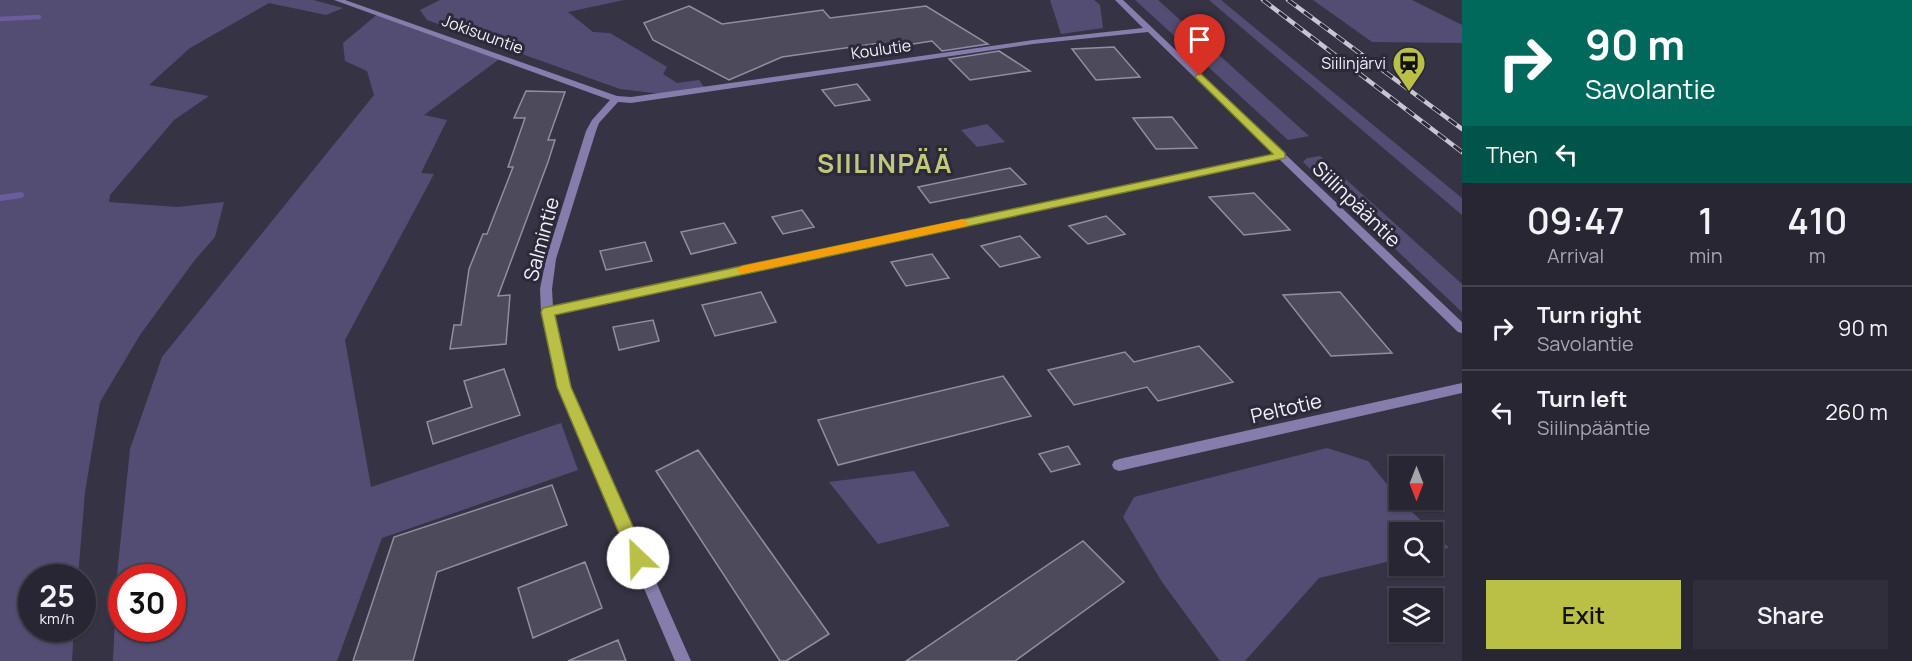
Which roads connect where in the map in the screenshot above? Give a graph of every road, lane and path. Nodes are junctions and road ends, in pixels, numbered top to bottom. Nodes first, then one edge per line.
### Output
1 (338, 0) edge
2 (1119, 0) edge
3 (1151, 28) junction
4 (616, 99) junction
5 (1281, 156) junction
6 (547, 312) junction
7 (1462, 329) edge
8 (1462, 388) edge
9 (1119, 465) dead end
10 (683, 661) edge

1 - 4 street, Jokisuuntie
2 - 3 street, Siilinpääntie
3 - 4 street, Koulutie
3 - 5 street, Siilinpääntie
4 - 6 street, Salmintie
5 - 6 street
5 - 7 street, Siilinpääntie
6 - 10 street, Salmintie
8 - 9 street, Peltotie

